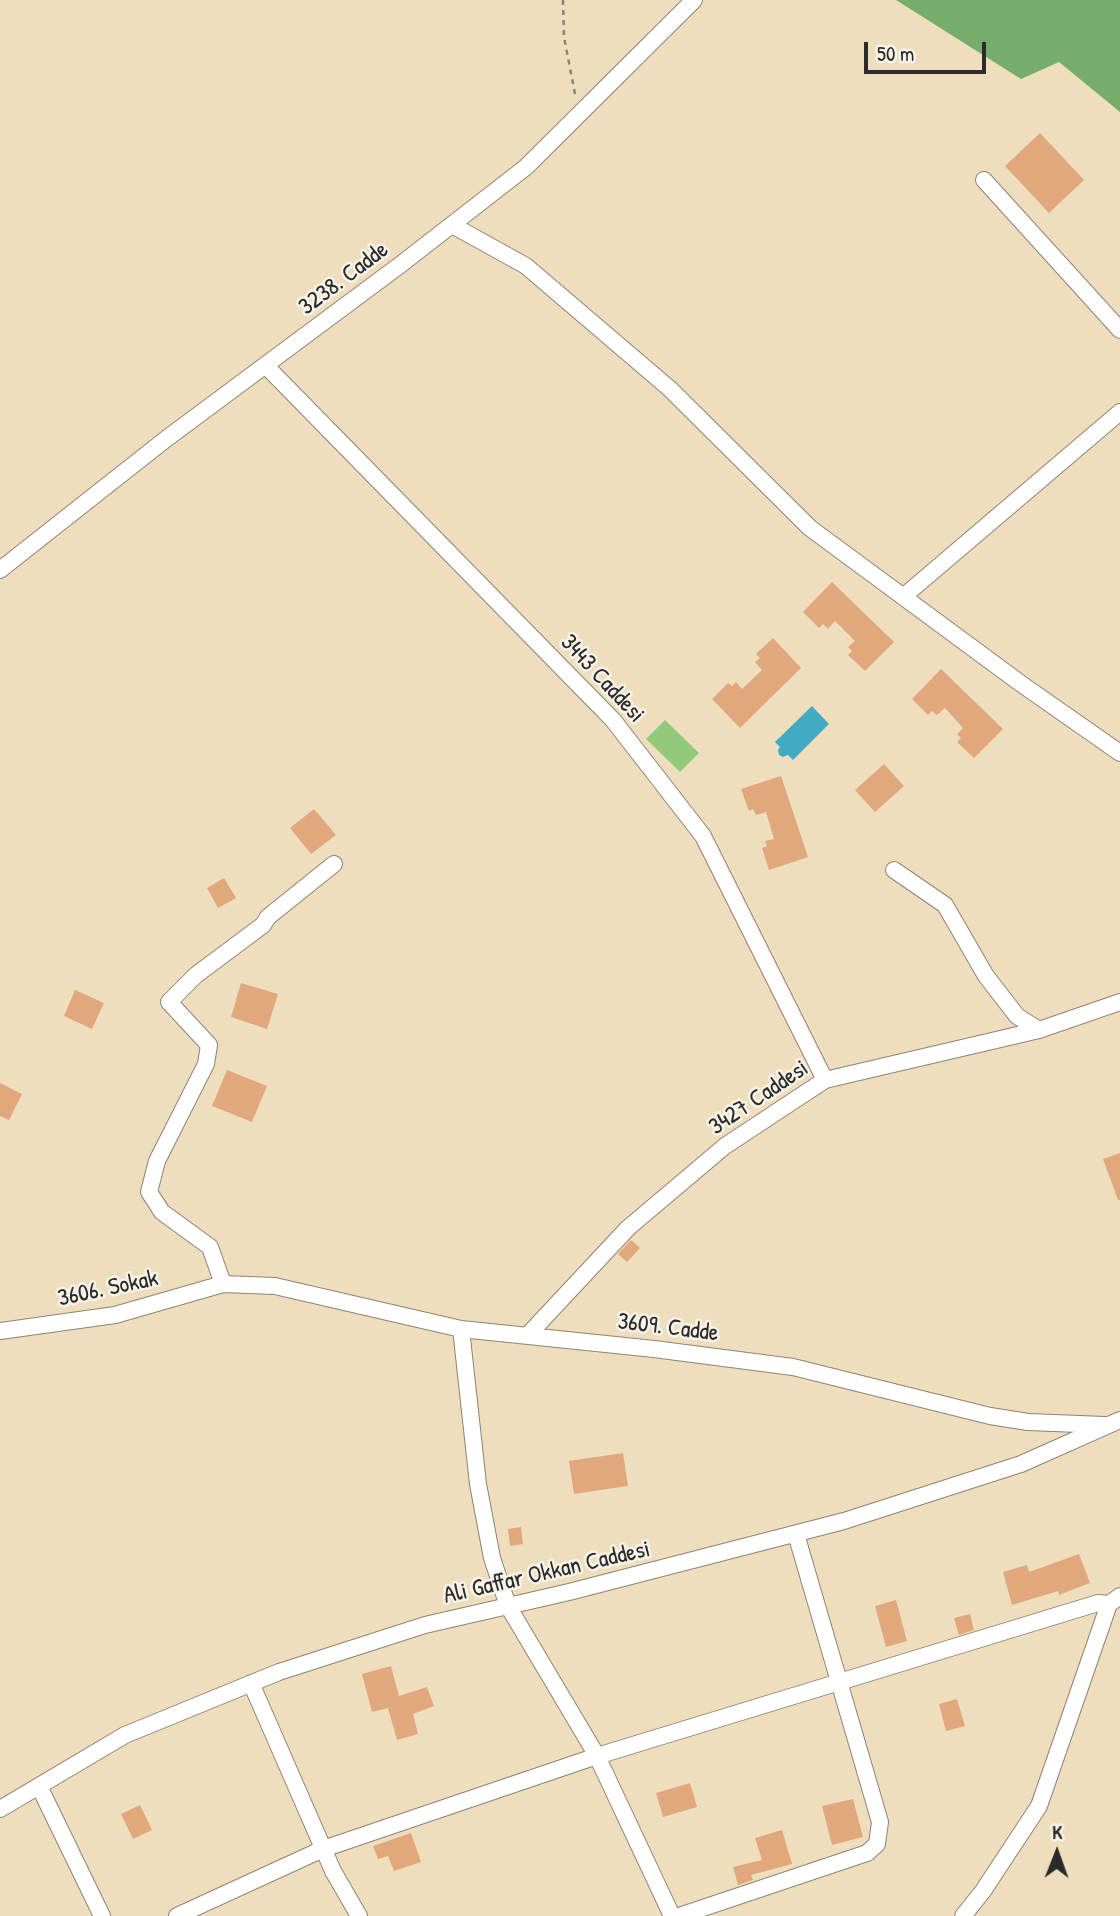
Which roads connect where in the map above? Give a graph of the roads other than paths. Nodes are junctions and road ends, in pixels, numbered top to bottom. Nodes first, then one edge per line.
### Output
1 (694, 0) edge
2 (984, 180) dead end
3 (452, 225) junction
4 (1120, 330) edge
5 (266, 366) junction
6 (1120, 412) edge
7 (0, 570) edge
8 (904, 596) junction
9 (1120, 752) edge
10 (334, 864) dead end
11 (894, 870) dead end
12 (1120, 1002) edge
13 (1039, 1030) junction
14 (825, 1080) junction
15 (223, 1284) junction
16 (461, 1329) junction
17 (0, 1331) edge
18 (527, 1336) junction
19 (1113, 1423) edge
20 (796, 1534) junction
21 (1114, 1600) edge
22 (508, 1606) junction
23 (251, 1683) junction
24 (838, 1683) junction
25 (597, 1756) junction
26 (38, 1786) junction
27 (0, 1810) edge
28 (323, 1849) junction
29 (102, 1916) edge
30 (177, 1916) edge
31 (359, 1916) edge
32 (673, 1916) edge
33 (679, 1916) edge
34 (963, 1916) edge

1 - 3 street, 3238. Cadde
2 - 4 street
3 - 5 street, 3238. Cadde
3 - 8 street
5 - 7 street, 3238. Cadde
5 - 14 street, 3443 Caddesi
6 - 8 street
8 - 9 street
10 - 15 street
11 - 13 street
12 - 13 street, 3427 Caddesi
13 - 14 street, 3427 Caddesi
14 - 18 street, 3427 Caddesi
15 - 16 street, 3609. Cadde
15 - 17 street, 3606. Sokak
16 - 18 street, 3609. Cadde
16 - 22 street
18 - 19 street, 3609. Cadde
19 - 20 street, Ali Gaffar Okkan Caddesi
20 - 22 street, Ali Gaffar Okkan Caddesi
20 - 24 street
21 - 24 street
21 - 34 street
22 - 23 street, Ali Gaffar Okkan Caddesi
22 - 25 street
23 - 26 street, Ali Gaffar Okkan Caddesi
23 - 28 street
24 - 25 street
24 - 33 street
25 - 28 street
25 - 32 street
26 - 27 street, Ali Gaffar Okkan Caddesi
26 - 29 street
28 - 30 street
28 - 31 street

